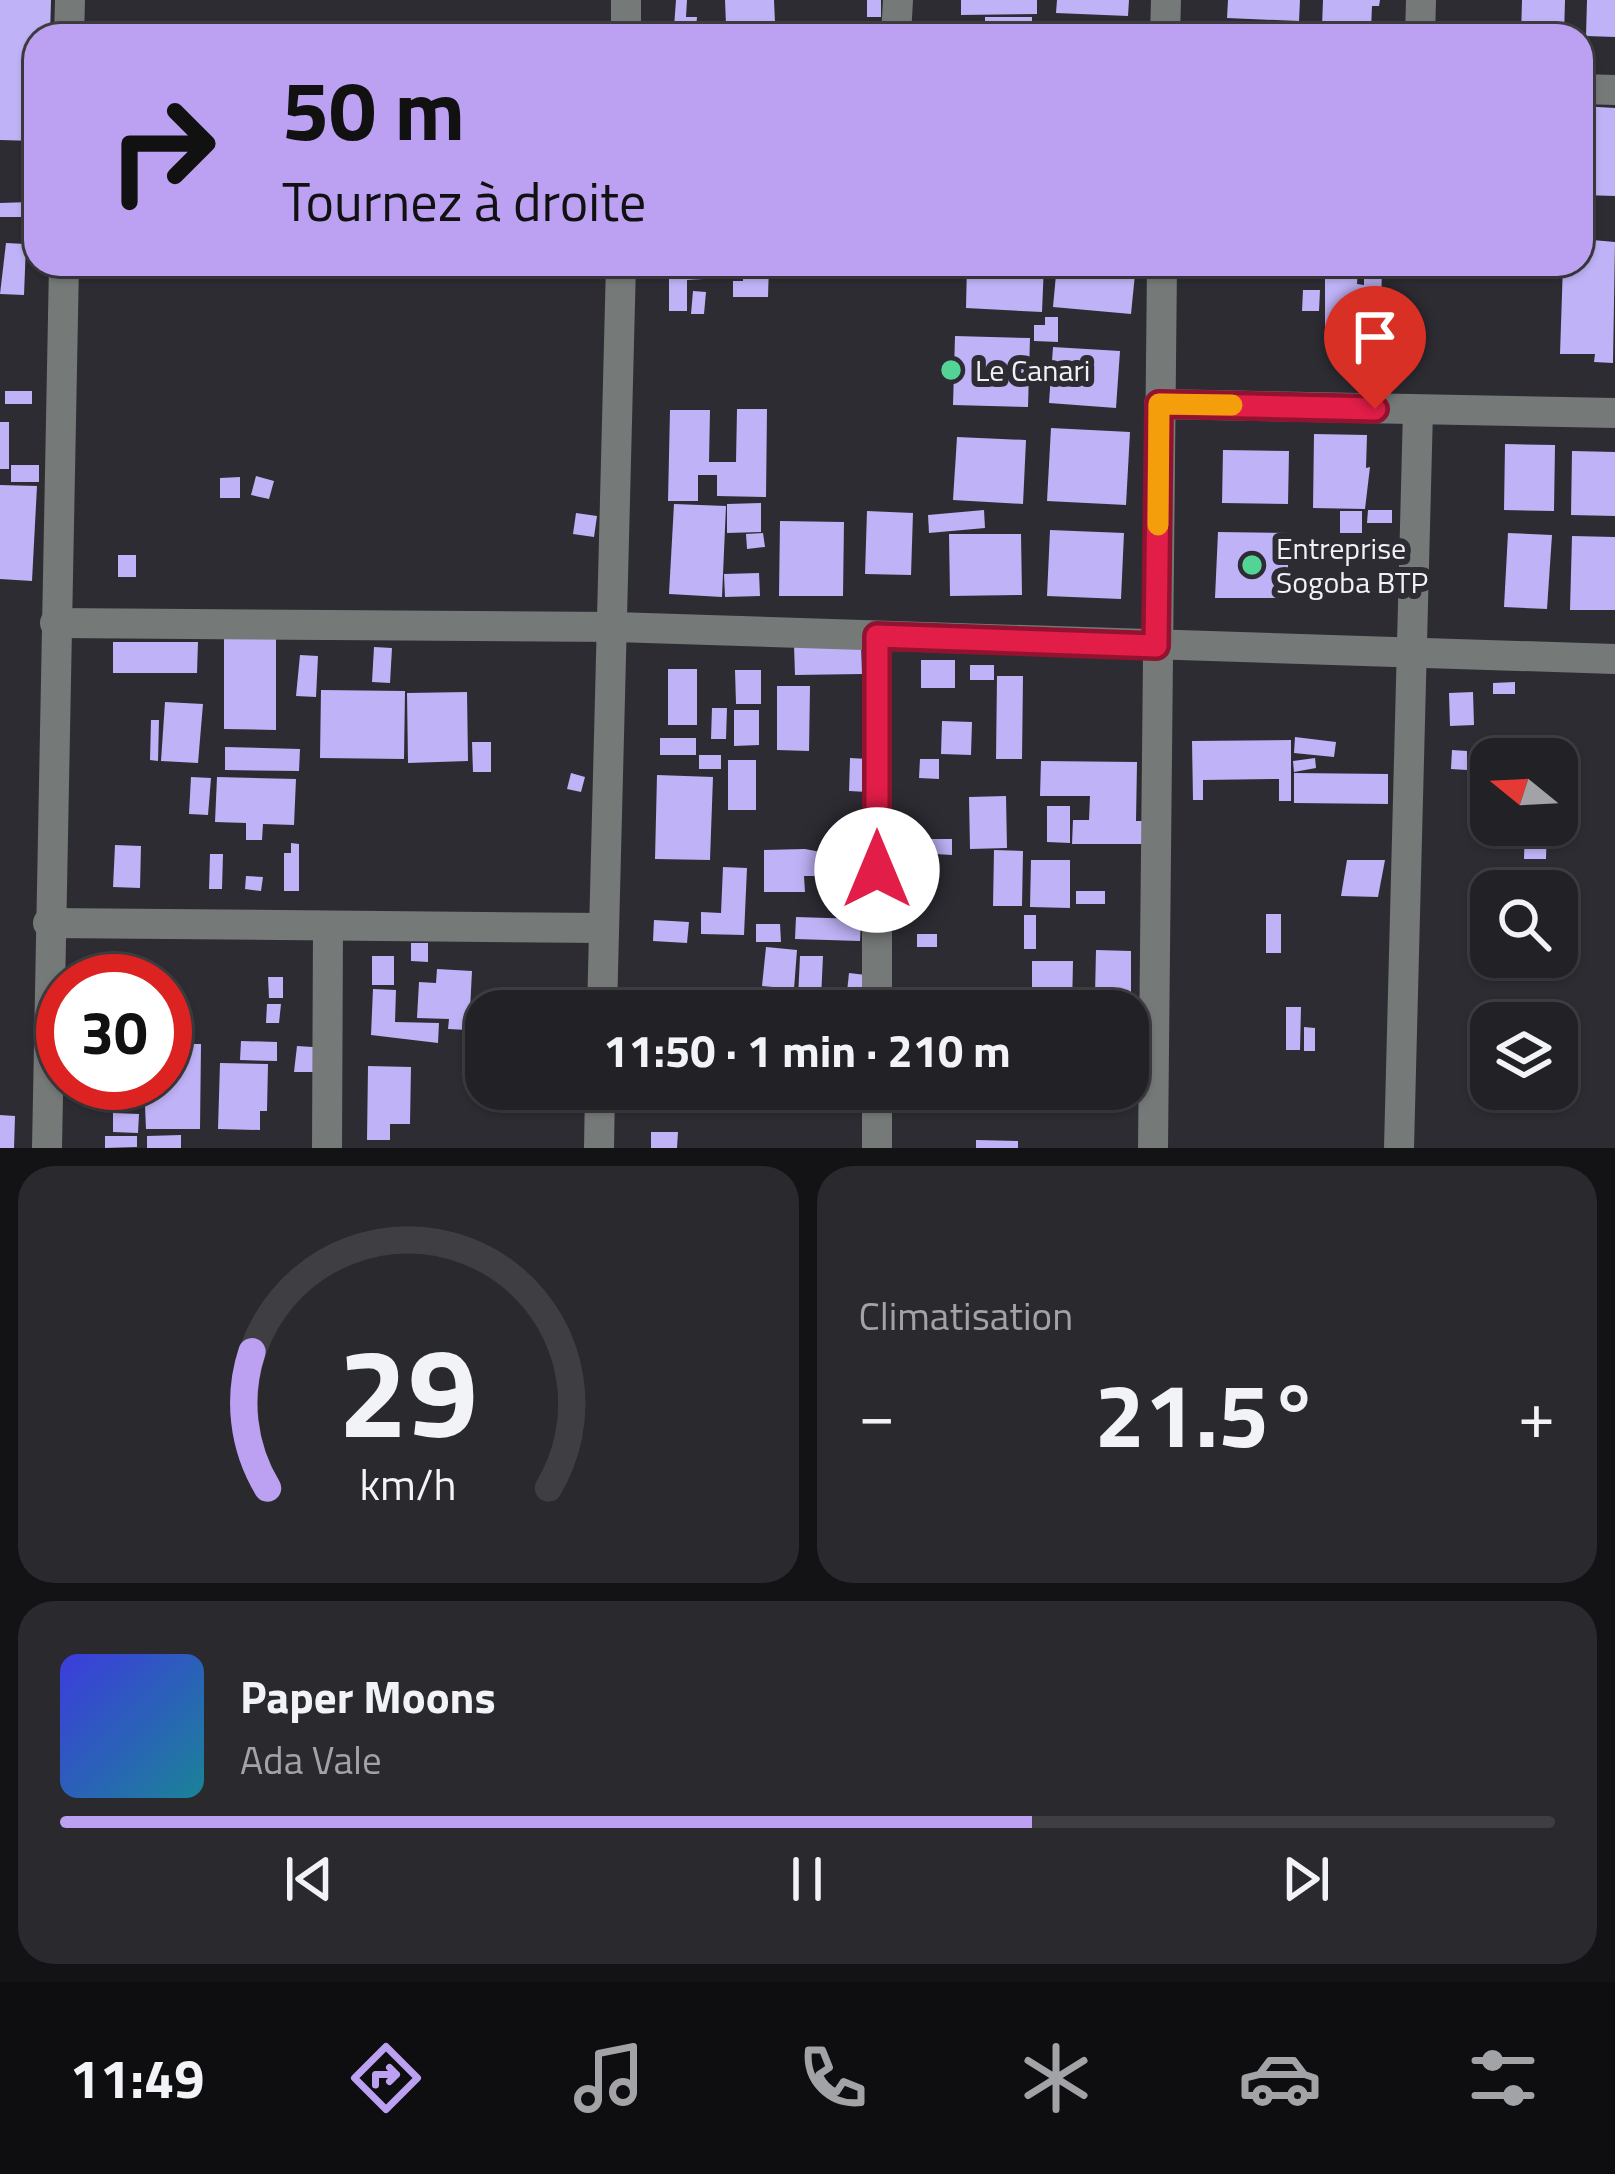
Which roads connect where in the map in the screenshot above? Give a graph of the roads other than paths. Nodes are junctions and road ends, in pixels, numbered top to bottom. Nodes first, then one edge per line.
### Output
1 (64, 276) edge
2 (622, 276) edge
3 (1162, 276) edge
4 (1159, 404) junction
5 (1418, 410) junction
6 (1615, 413) edge
7 (56, 623) junction
8 (615, 627) junction
9 (877, 636) junction
10 (1156, 646) junction
11 (1412, 655) junction
12 (1615, 659) edge
13 (48, 923) junction
14 (328, 926) junction
15 (604, 928) junction
16 (603, 990) edge
17 (877, 990) edge
18 (600, 1110) edge
19 (877, 1110) edge
20 (47, 1148) edge
21 (327, 1148) edge
22 (599, 1148) edge
23 (877, 1148) edge
24 (1153, 1148) edge
25 (1399, 1148) edge

1 - 7 street
2 - 8 street
3 - 4 street
4 - 5 street
4 - 10 street
5 - 6 street
5 - 11 street
7 - 8 street
7 - 13 street
8 - 9 street
8 - 15 street
9 - 10 street
9 - 17 street
10 - 11 street
10 - 24 street
11 - 12 street
11 - 25 street
13 - 14 street
13 - 20 street
14 - 15 street
14 - 21 street
15 - 16 street
18 - 22 street
19 - 23 street

